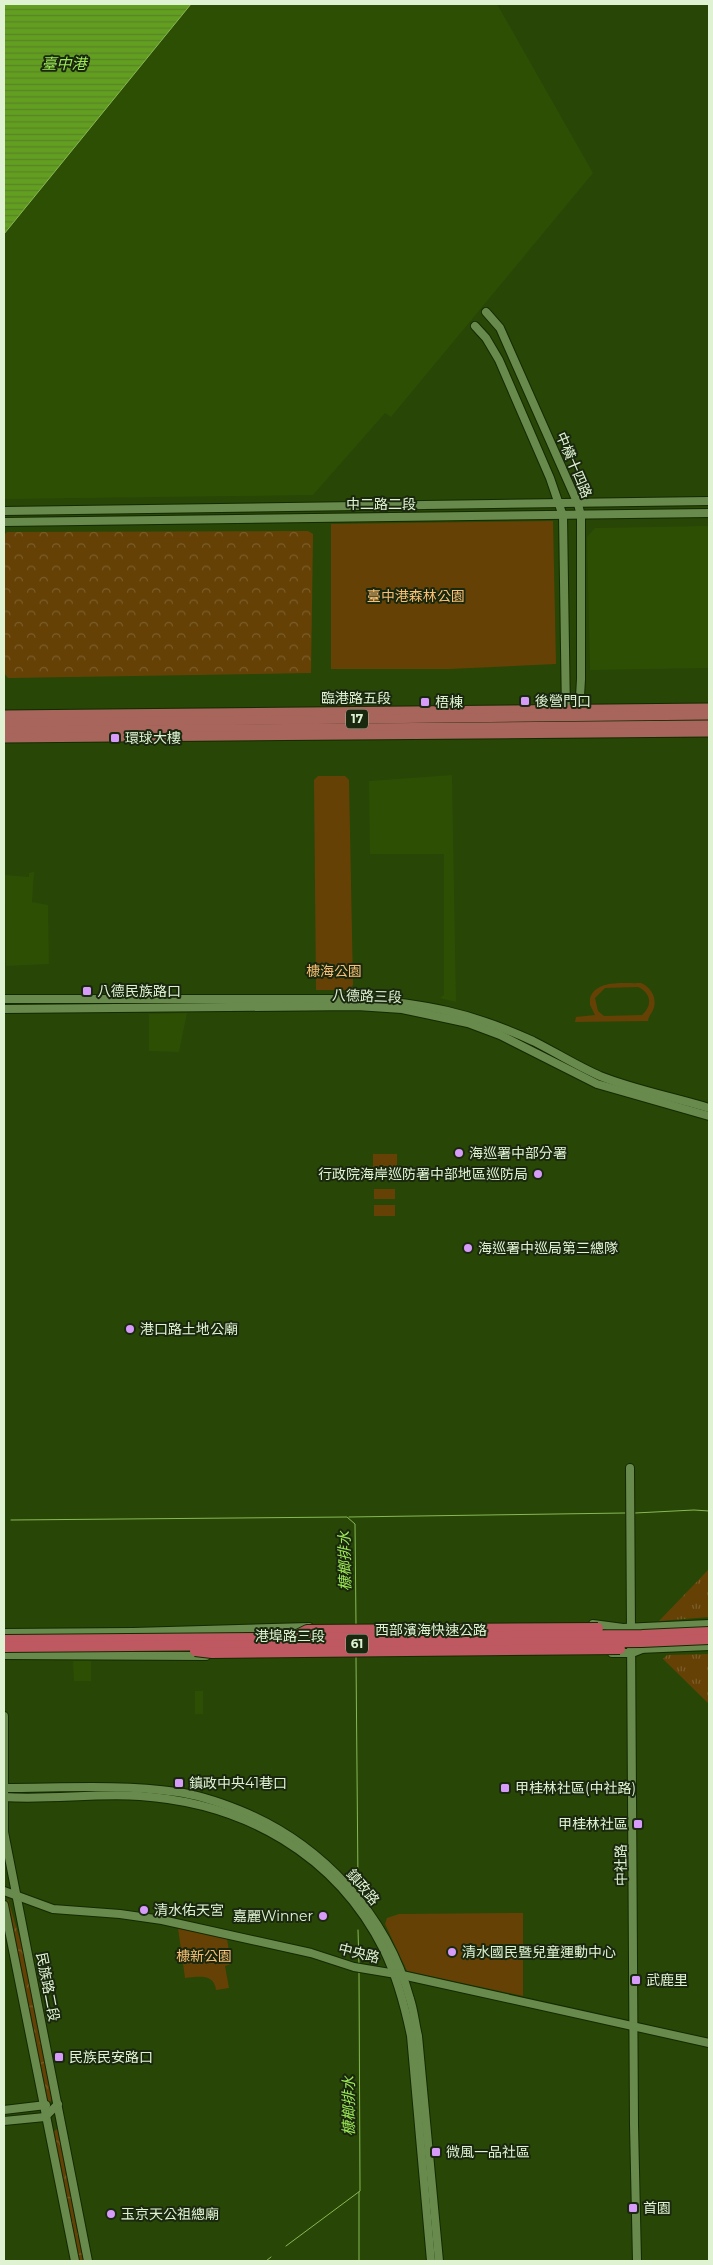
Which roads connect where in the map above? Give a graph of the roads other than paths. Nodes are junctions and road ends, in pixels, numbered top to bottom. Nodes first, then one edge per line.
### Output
1 (486, 312) dead end
2 (475, 326) dead end
3 (709, 501) edge
4 (560, 504) junction
5 (578, 504) junction
6 (4, 511) edge
7 (709, 513) edge
8 (563, 516) junction
9 (582, 516) junction
10 (4, 522) edge
11 (709, 708) edge
12 (4, 715) edge
13 (709, 715) edge
14 (566, 722) junction
15 (579, 722) junction
16 (4, 723) edge
17 (709, 725) edge
18 (4, 731) edge
19 (709, 732) edge
20 (4, 738) edge
21 (4, 999) edge
22 (357, 1002) junction
23 (4, 1009) edge
24 (599, 1080) junction
25 (709, 1108) edge
26 (709, 1116) edge
27 (630, 1468) dead end
28 (709, 1624) edge
29 (598, 1628) joint
30 (627, 1628) junction
31 (709, 1632) edge
32 (4, 1633) edge
33 (291, 1638) junction
34 (709, 1639) edge
35 (4, 1640) edge
36 (147, 1646) junction
37 (709, 1646) edge
38 (4, 1648) edge
39 (620, 1650) joint
40 (632, 1650) junction
41 (4, 1655) edge
42 (4, 1716) edge
43 (4, 1788) edge
44 (4, 1797) edge
45 (4, 1891) edge
46 (17, 1895) junction
47 (4, 1905) edge
48 (398, 1974) junction
49 (635, 2027) junction
50 (709, 2043) edge
51 (58, 2104) junction
52 (43, 2106) junction
53 (4, 2110) edge
54 (45, 2117) junction
55 (4, 2121) edge
56 (75, 2261) edge
57 (88, 2261) edge
58 (432, 2261) edge
59 (438, 2261) edge
60 (637, 2261) edge

1 - 5 street, 中橫十四路
2 - 4 street, 中橫十四路
3 - 5 street, 中二路二段
4 - 5 street, 中二路二段
4 - 6 street, 中二路二段
4 - 8 street, 中橫十四路
5 - 9 street, 中橫十四路
7 - 9 street, 中二路二段
8 - 9 street, 中二路二段
8 - 10 street, 中二路二段
8 - 14 street, 中橫十四路
9 - 15 street, 中橫十四路
11 - 15 main road, 臨港路五段 / 17
12 - 14 main road, 臨港路五段 / 17
13 - 15 main road, 臨港路五段 / 17
14 - 15 main road, 臨港路五段 / 17
14 - 15 main road, 臨港路五段 / 17
14 - 16 main road, 臨港路五段 / 17
14 - 18 main road, 臨港路五段 / 17
14 - 20 main road, 臨港路五段 / 17
15 - 17 main road, 臨港路五段 / 17
15 - 19 main road, 臨港路五段 / 17
21 - 22 street, 八德路三段
22 - 23 street, 八德路三段
22 - 24 street, 八德路三段
24 - 25 street, 八德路三段
24 - 26 street, 八德路三段
27 - 30 street, 中社路
28 - 30 street, 港埠路三段
29 - 30 street, 港埠路三段
29 - 33 highway, bridge
30 - 32 street, 港埠路三段, bridge
30 - 40 street, 中社路
31 - 33 highway, 西部濱海快速公路 / 61, bridge
33 - 35 highway, 西部濱海快速公路 / 61, bridge
34 - 36 highway, 西部濱海快速公路 / 61, bridge
36 - 38 highway, 西部濱海快速公路 / 61, bridge
36 - 39 highway, bridge
37 - 40 street, 港埠路三段
39 - 40 street, 港埠路三段
40 - 41 street, 港埠路三段, bridge
40 - 49 street, 中社路
42 - 43 street, 民族路二段
43 - 44 street, 民族路二段
43 - 48 street, 鎮政路
44 - 46 street, 民族路二段
44 - 48 street, 鎮政路
45 - 46 street, 中央路
46 - 48 street, 中央路
46 - 51 street, 民族路二段
47 - 52 street, 民族路二段
48 - 49 street, 中央路
48 - 58 street, 鎮政路
48 - 59 street, 鎮政路
49 - 50 street, 中央路
49 - 60 street, 中社路
51 - 52 street
51 - 54 street
51 - 57 street, 民族路二段
52 - 53 street
52 - 54 street, 民族路二段
54 - 55 street
54 - 56 street, 民族路二段

